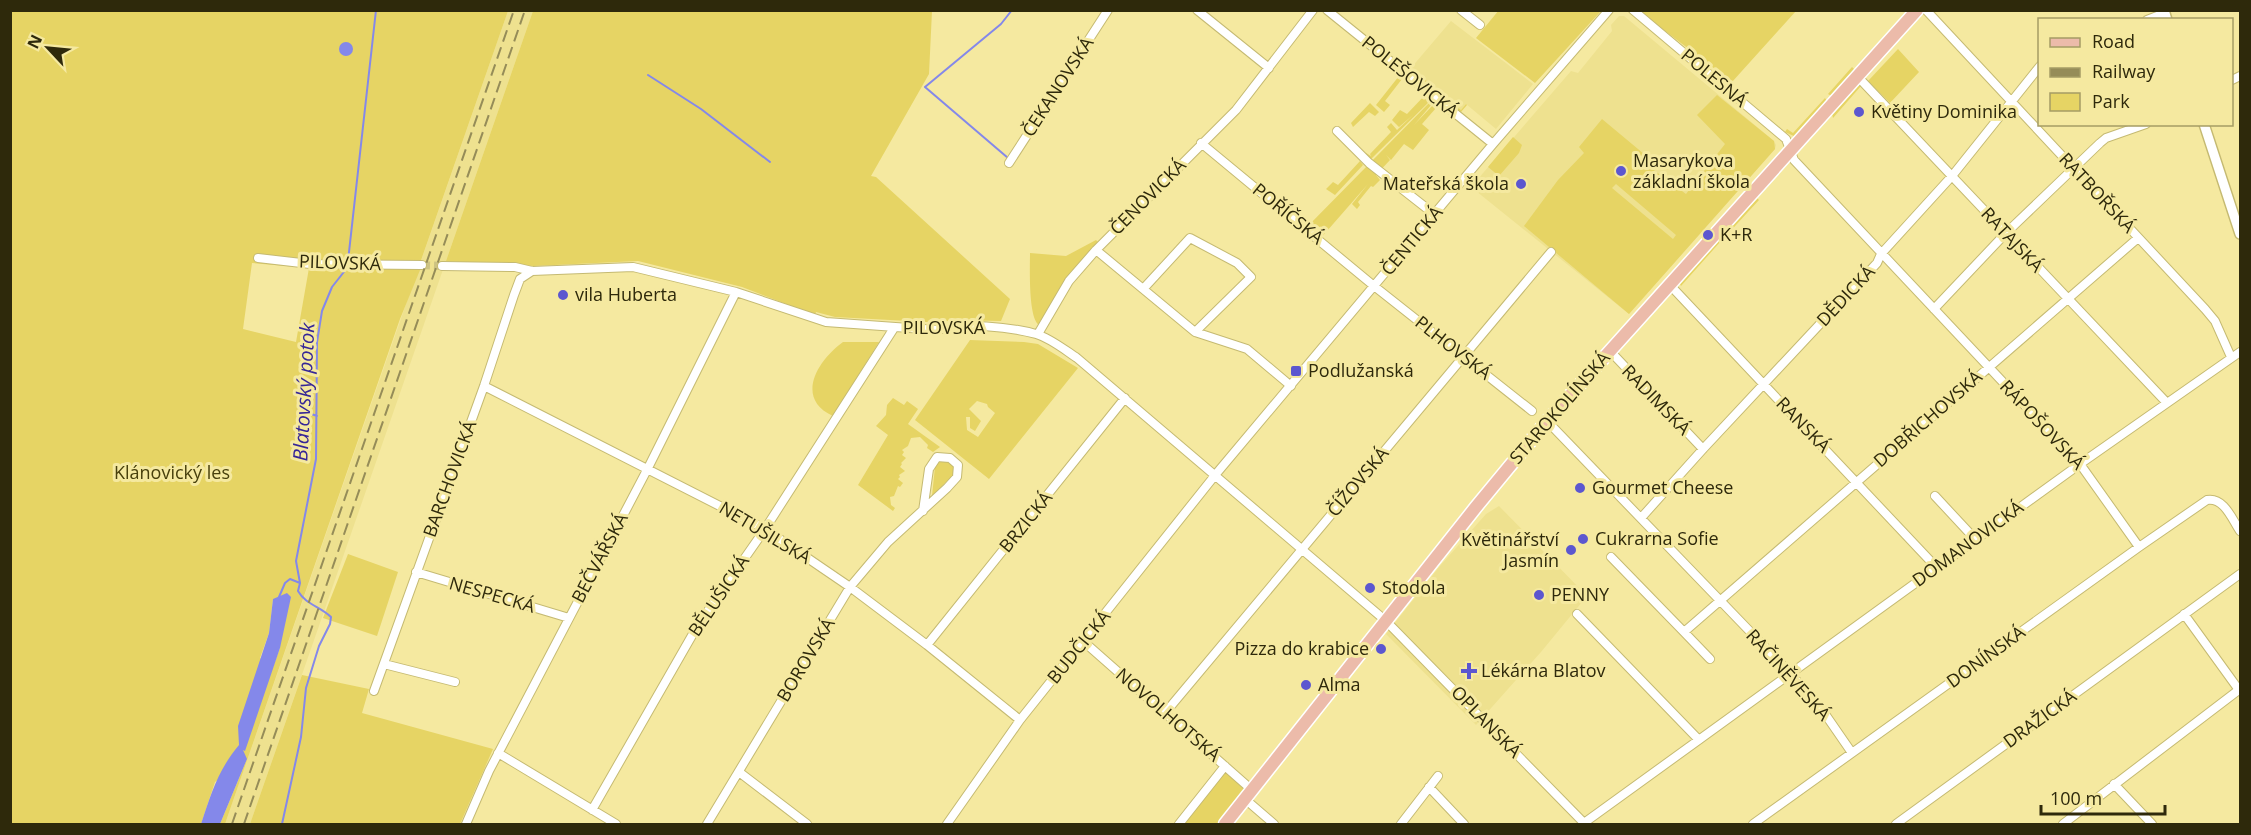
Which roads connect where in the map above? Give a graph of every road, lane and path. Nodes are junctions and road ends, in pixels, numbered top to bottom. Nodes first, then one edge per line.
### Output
1 (1108, 10) edge
2 (1197, 10) edge
3 (1313, 10) edge
4 (1328, 10) edge
5 (1461, 10) edge
6 (1609, 10) edge
7 (1633, 10) edge
8 (1917, 10) edge
9 (1926, 10) edge
10 (1480, 25) dead end
11 (1269, 68) junction
12 (2038, 68) edge
13 (1858, 77) junction
14 (2011, 101) junction
15 (2140, 126) edge
16 (2205, 126) edge
17 (1337, 131) dead end
18 (1201, 143) junction
19 (1493, 144) junction
20 (1790, 151) junction
21 (1009, 164) dead end
22 (2073, 168) junction
23 (1952, 177) junction
24 (1434, 214) junction
25 (2005, 234) junction
26 (2241, 234) edge
27 (2138, 238) junction
28 (1096, 250) junction
29 (1551, 252) dead end
30 (1881, 254) junction
31 (258, 258) dead end
32 (422, 266) tunnel mouth
33 (442, 266) tunnel mouth
34 (532, 271) junction
35 (1669, 284) junction
36 (1374, 286) junction
37 (1144, 288) junction
38 (736, 292) junction
39 (2067, 299) junction
40 (1934, 309) junction
41 (894, 328) junction
42 (1195, 332) junction
43 (1038, 334) junction
44 (1610, 351) junction
45 (2241, 352) edge
46 (1464, 357) junction
47 (2231, 357) junction
48 (1988, 367) junction
49 (1763, 384) junction
50 (484, 386) junction
51 (1291, 386) junction
52 (1125, 398) junction
53 (2167, 403) junction
54 (1532, 411) dead end
55 (1547, 421) junction
56 (1703, 449) junction
57 (2080, 464) junction
58 (648, 468) junction
59 (1216, 474) junction
60 (1856, 481) junction
61 (1935, 496) dead end
62 (923, 511) junction
63 (1641, 518) junction
64 (765, 529) junction
65 (2241, 531) edge
66 (1975, 539) junction
67 (2139, 547) junction
68 (1301, 550) junction
69 (1611, 557) dead end
70 (1936, 567) junction
71 (416, 572) junction
72 (2241, 574) edge
73 (850, 587) junction
74 (1719, 600) junction
75 (1577, 614) dead end
76 (2184, 614) junction
77 (569, 618) junction
78 (1386, 621) junction
79 (1684, 632) junction
80 (1083, 641) junction
81 (927, 645) junction
82 (1710, 659) dead end
83 (384, 664) junction
84 (1790, 673) junction
85 (455, 682) dead end
86 (2240, 690) edge
87 (374, 691) dead end
88 (1165, 713) junction
89 (1020, 720) junction
90 (1699, 740) junction
91 (498, 753) junction
92 (1852, 753) junction
93 (1226, 766) junction
94 (739, 772) junction
95 (1438, 776) dead end
96 (2114, 784) junction
97 (1429, 787) junction
98 (1249, 794) junction
99 (592, 810) junction
100 (1401, 824) edge
101 (1584, 824) edge
102 (466, 825) edge
103 (616, 825) edge
104 (707, 825) edge
105 (807, 825) edge
106 (947, 825) edge
107 (1179, 825) edge
108 (1225, 825) edge
109 (1274, 825) edge
110 (1464, 825) edge
111 (1753, 825) edge
112 (1896, 825) edge
113 (2063, 825) edge
114 (2152, 825) edge

1 - 21 street, ČEKANOVSKÁ
2 - 11 street
3 - 11 street, ČENOVICKÁ
4 - 19 street, POLEŠOVICKÁ
5 - 10 street
6 - 19 street, ČENTICKÁ
7 - 20 street, POLESNÁ
8 - 13 main road, STAROKOLÍNSKÁ
9 - 14 street, RATBOŘSKÁ
11 - 18 street, ČENOVICKÁ
12 - 14 street, DĚDICKÁ
13 - 20 main road, STAROKOLÍNSKÁ
13 - 23 street, RATAJSKÁ
14 - 22 street, RATBOŘSKÁ
14 - 23 street, DĚDICKÁ
15 - 22 street
16 - 26 street
17 - 24 street
18 - 28 street, ČENOVICKÁ
18 - 36 street, POŘÍČSKÁ
19 - 24 street, ČENTICKÁ
20 - 30 street, RÁPOŠOVSKÁ
20 - 35 main road, STAROKOLÍNSKÁ
22 - 25 street
22 - 27 street, RATBOŘSKÁ
23 - 25 street, RATAJSKÁ
23 - 30 street, DĚDICKÁ
24 - 36 street, ČENTICKÁ
25 - 39 street, RATAJSKÁ
25 - 40 street
27 - 39 street, DOBŘICHOVSKÁ
27 - 47 street, RATBOŘSKÁ
28 - 37 street
28 - 43 street, ČENOVICKÁ
29 - 46 street, ČÍŽOVSKÁ
30 - 40 street, RÁPOŠOVSKÁ
30 - 49 street, DĚDICKÁ
31 - 32 street, PILOVSKÁ
33 - 34 street, PILOVSKÁ
34 - 38 street, PILOVSKÁ
34 - 50 street, BARCHOVICKÁ
35 - 44 main road, STAROKOLÍNSKÁ
35 - 49 street, RANSKÁ
36 - 46 street, PLHOVSKÁ
36 - 51 street, ČENTICKÁ
37 - 42 street
37 - 42 street
38 - 41 street, PILOVSKÁ
38 - 58 street, BEČVÁŘSKÁ
39 - 48 street, DOBŘICHOVSKÁ
39 - 53 street, RATAJSKÁ
40 - 48 street, RÁPOŠOVSKÁ
41 - 43 street, PILOVSKÁ
41 - 64 street, BĚLUŠICKÁ
42 - 51 street
43 - 52 street, PILOVSKÁ
44 - 55 main road, STAROKOLÍNSKÁ
44 - 56 street, RADIMSKÁ
45 - 47 street, DOMANOVICKÁ
46 - 54 street, PLHOVSKÁ
46 - 68 street, ČÍŽOVSKÁ
47 - 53 street, DOMANOVICKÁ
48 - 57 street, RÁPOŠOVSKÁ
48 - 60 street, DOBŘICHOVSKÁ
49 - 56 street, DĚDICKÁ
49 - 60 street, RANSKÁ
50 - 58 street, NETUŠILSKÁ
50 - 71 street, BARCHOVICKÁ
51 - 59 street, ČENTICKÁ
52 - 59 street, PILOVSKÁ
52 - 81 street, BRZICKÁ
53 - 57 street, DOMANOVICKÁ
55 - 63 street, RAČINĚVESKÁ
55 - 78 main road, STAROKOLÍNSKÁ
56 - 63 street, DĚDICKÁ
57 - 66 street, DOMANOVICKÁ
57 - 67 street, RÁPOŠOVSKÁ
58 - 64 street, NETUŠILSKÁ
58 - 77 street, BEČVÁŘSKÁ
59 - 68 street, PILOVSKÁ
59 - 80 street, BUDČICKÁ
60 - 70 street, RANSKÁ
60 - 74 street, DOBŘICHOVSKÁ
61 - 66 street
62 - 62 street, BOROVSKÁ
62 - 73 street, BOROVSKÁ
63 - 74 street, RAČINĚVESKÁ
64 - 73 street, NETUŠILSKÁ
64 - 99 street, BĚLUŠICKÁ
65 - 67 street, DONÍNSKÁ
66 - 70 street, DOMANOVICKÁ
67 - 92 street, DONÍNSKÁ
68 - 78 street, PILOVSKÁ
68 - 88 street, ČÍŽOVSKÁ
69 - 79 street
70 - 84 street, DOMANOVICKÁ
71 - 77 street, NESPECKÁ
71 - 83 street, BARCHOVICKÁ
72 - 76 street, DRAŽICKÁ
73 - 81 street, NETUŠILSKÁ
73 - 94 street, BOROVSKÁ
74 - 79 street
74 - 84 street, RAČINĚVESKÁ
75 - 90 street
76 - 86 street
76 - 112 street, DRAŽICKÁ
77 - 91 street, BEČVÁŘSKÁ
78 - 98 main road, STAROKOLÍNSKÁ
78 - 101 street, OPLANSKÁ
79 - 82 street
80 - 88 street, NOVOLHOTSKÁ
80 - 89 street, BUDČICKÁ
81 - 89 street, NETUŠILSKÁ
83 - 85 street
83 - 87 street, BARCHOVICKÁ
84 - 90 street, DOMANOVICKÁ
84 - 92 street, RAČINĚVESKÁ
86 - 96 street
88 - 93 street, NOVOLHOTSKÁ
89 - 106 street, BUDČICKÁ
90 - 101 street, DOMANOVICKÁ
91 - 99 street
91 - 102 street, BEČVÁŘSKÁ
92 - 111 street, DONÍNSKÁ
93 - 98 street, NOVOLHOTSKÁ
93 - 107 street
94 - 104 street, BOROVSKÁ
94 - 105 street
95 - 97 street
96 - 113 street
96 - 114 street
97 - 100 street
97 - 110 street
98 - 108 main road, STAROKOLÍNSKÁ
98 - 109 street, NOVOLHOTSKÁ
99 - 103 street

